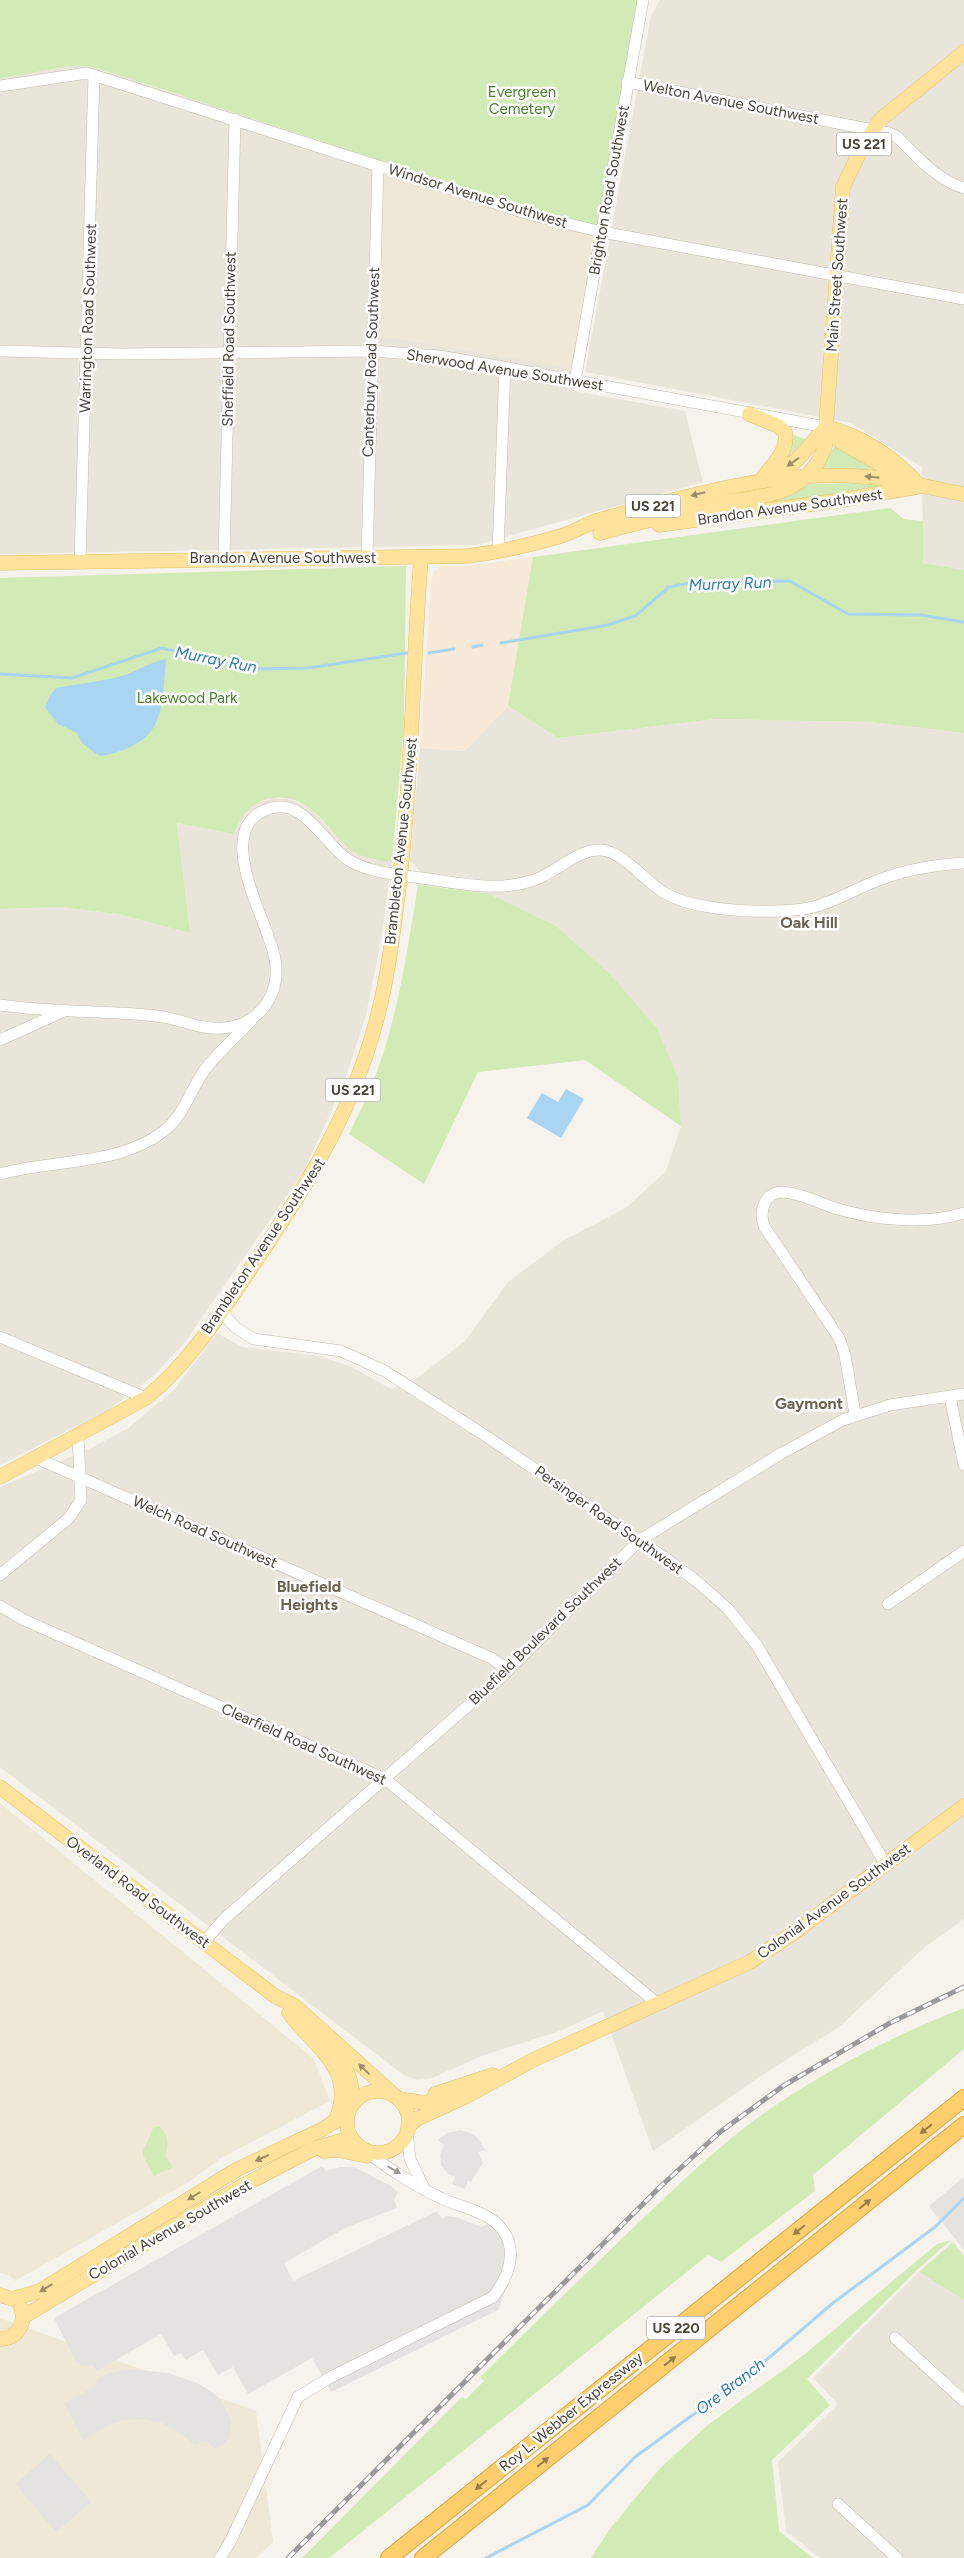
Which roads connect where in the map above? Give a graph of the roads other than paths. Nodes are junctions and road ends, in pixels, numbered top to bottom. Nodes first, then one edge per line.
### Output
1 (643, 0) edge
2 (964, 52) edge
3 (94, 75) junction
4 (628, 82) junction
5 (0, 86) edge
6 (234, 119) junction
7 (874, 130) junction
8 (378, 166) junction
9 (964, 188) edge
10 (602, 232) junction
11 (836, 276) junction
12 (964, 299) edge
13 (0, 351) edge
14 (372, 351) junction
15 (229, 352) junction
16 (87, 354) junction
17 (505, 367) junction
18 (575, 380) junction
19 (750, 414) junction
20 (826, 427) junction
21 (764, 477) junction
22 (804, 477) junction
23 (746, 483) junction
24 (920, 486) junction
25 (964, 494) edge
26 (600, 533) junction
27 (563, 535) junction
28 (498, 552) junction
29 (224, 558) junction
30 (367, 558) junction
31 (422, 558) junction
32 (80, 561) junction
33 (0, 563) edge
34 (964, 863) edge
35 (401, 875) junction
36 (0, 1005) edge
37 (65, 1010) junction
38 (252, 1020) junction
39 (0, 1040) edge
40 (0, 1174) edge
41 (964, 1213) edge
42 (221, 1311) junction
43 (0, 1338) edge
44 (964, 1394) edge
45 (950, 1397) junction
46 (146, 1398) junction
47 (855, 1414) junction
48 (78, 1436) junction
49 (36, 1458) junction
50 (964, 1465) edge
51 (81, 1476) junction
52 (0, 1477) edge
53 (640, 1540) junction
54 (964, 1551) edge
55 (0, 1575) edge
56 (888, 1604) dead end
57 (0, 1606) edge
58 (509, 1670) junction
59 (385, 1779) junction
60 (0, 1787) edge
61 (964, 1806) edge
62 (886, 1865) junction
63 (204, 1942) junction
64 (276, 1996) junction
65 (658, 2004) junction
66 (289, 2012) junction
67 (533, 2060) junction
68 (506, 2071) junction
69 (392, 2094) junction
70 (964, 2098) edge
71 (350, 2109) junction
72 (334, 2123) junction
73 (964, 2125) edge
74 (408, 2128) junction
75 (354, 2142) junction
76 (366, 2151) junction
77 (297, 2158) junction
78 (378, 2160) junction
79 (424, 2187) junction
80 (6, 2297) edge
81 (23, 2317) junction
82 (895, 2338) dead end
83 (0, 2339) edge
84 (964, 2401) edge
85 (838, 2504) dead end
86 (220, 2558) edge
87 (389, 2558) edge
88 (423, 2558) edge
89 (897, 2558) edge

1 - 4 street, Brighton Road Southwest
2 - 7 main road, Main Street Southwest / US 221
3 - 5 street, Windsor Avenue Southwest
3 - 6 street, Windsor Avenue Southwest
3 - 16 street, Warrington Road Southwest
4 - 7 street, Welton Avenue Southwest
4 - 10 street, Brighton Road Southwest
6 - 8 street, Windsor Avenue Southwest
6 - 15 street, Sheffield Road Southwest
7 - 9 street, Welton Avenue Southwest
7 - 11 main road, Main Street Southwest / US 221
8 - 10 street, Windsor Avenue Southwest
8 - 14 street, Canterbury Road Southwest
10 - 11 street, Windsor Avenue Southwest
10 - 18 street, Brighton Road Southwest
11 - 12 street, Windsor Avenue Southwest
11 - 20 main road, Main Street Southwest / US 221
13 - 16 street, Sherwood Avenue Southwest
14 - 15 street, Sherwood Avenue Southwest
14 - 17 street, Sherwood Avenue Southwest
14 - 30 street, Canterbury Road Southwest
15 - 16 street, Sherwood Avenue Southwest
15 - 29 street, Sheffield Road Southwest
16 - 32 street, Warrington Road Southwest
17 - 18 street, Sherwood Avenue Southwest
17 - 28 street
18 - 19 street, Sherwood Avenue Southwest
19 - 20 street, Sherwood Avenue Southwest
19 - 21 main road
20 -> 21 main road, US 221
20 - 22 main road, Brandon Avenue Southwest / US 221
20 - 24 main road
21 - 23 main road, US 221
22 - 23 main road, Brandon Avenue Southwest
24 -> 22 main road, Brandon Avenue Southwest
22 - 26 main road, Brandon Avenue Southwest / US 221
23 -> 27 main road, Brandon Avenue Southwest / US 221
24 - 25 main road, Brandon Avenue Southwest
24 - 26 main road, Brandon Avenue Southwest
26 - 27 main road, Brandon Avenue Southwest / US 221
27 - 28 main road, Brandon Avenue Southwest / US 221
28 - 31 main road, Brandon Avenue Southwest / US 221
29 - 30 main road, Brandon Avenue Southwest
29 - 32 main road, Brandon Avenue Southwest
30 - 31 main road, Brandon Avenue Southwest
31 - 35 main road, Brambleton Avenue Southwest / US 221
32 - 33 main road, Brandon Avenue Southwest
34 - 35 street
35 - 38 street
35 - 42 main road, Brambleton Avenue Southwest / US 221
36 - 37 street
37 - 38 street
37 - 39 street
38 - 40 street
41 - 47 street
42 - 46 main road, Brambleton Avenue Southwest / US 221
42 - 53 street, Persinger Road Southwest
43 - 46 street
44 - 45 street, Bluefield Boulevard Southwest
45 - 47 street, Bluefield Boulevard Southwest
45 - 50 street
46 - 48 main road, Brambleton Avenue Southwest / US 221
47 - 53 street, Bluefield Boulevard Southwest
48 - 49 main road, Brambleton Avenue Southwest / US 221
48 - 51 street
49 - 51 street, Welch Road Southwest
49 - 52 main road, Brambleton Avenue Southwest / US 221
51 - 55 street
51 - 58 street, Welch Road Southwest
53 - 58 street, Bluefield Boulevard Southwest
53 - 62 street, Persinger Road Southwest
54 - 56 street
57 - 59 street, Clearfield Road Southwest
58 - 59 street, Bluefield Boulevard Southwest
59 - 63 street, Bluefield Boulevard Southwest
59 - 65 street, Clearfield Road Southwest
60 - 63 main road, Overland Road Southwest
61 - 62 main road, Colonial Avenue Southwest
62 - 65 main road, Colonial Avenue Southwest
63 - 64 main road, Overland Road Southwest
64 - 66 main road, Overland Road Southwest
69 -> 64 main road, Overland Road Southwest
65 - 67 main road, Colonial Avenue Southwest
66 - 71 main road, Overland Road Southwest
66 - 72 main road
67 - 68 main road, Colonial Avenue Southwest
67 - 74 main road, Colonial Avenue Southwest
68 - 69 main road
68 - 69 main road, Colonial Avenue Southwest
69 - 71 main road
69 - 74 main road
70 -> 87 highway, Roy L. Webber Expressway / US 220
71 - 72 main road, Colonial Avenue Southwest
71 - 75 main road
72 -> 80 main road, Colonial Avenue Southwest
88 -> 73 highway, Roy L. Webber Expressway / US 220
74 - 76 main road
74 - 79 street
75 - 76 main road
75 - 77 main road, Colonial Avenue Southwest
76 - 78 street
77 - 78 main road
77 - 81 main road, Colonial Avenue Southwest
78 -> 79 street
79 - 86 street
80 - 81 main road
81 - 83 main road, Colonial Avenue Southwest
82 - 84 street
85 - 89 street

